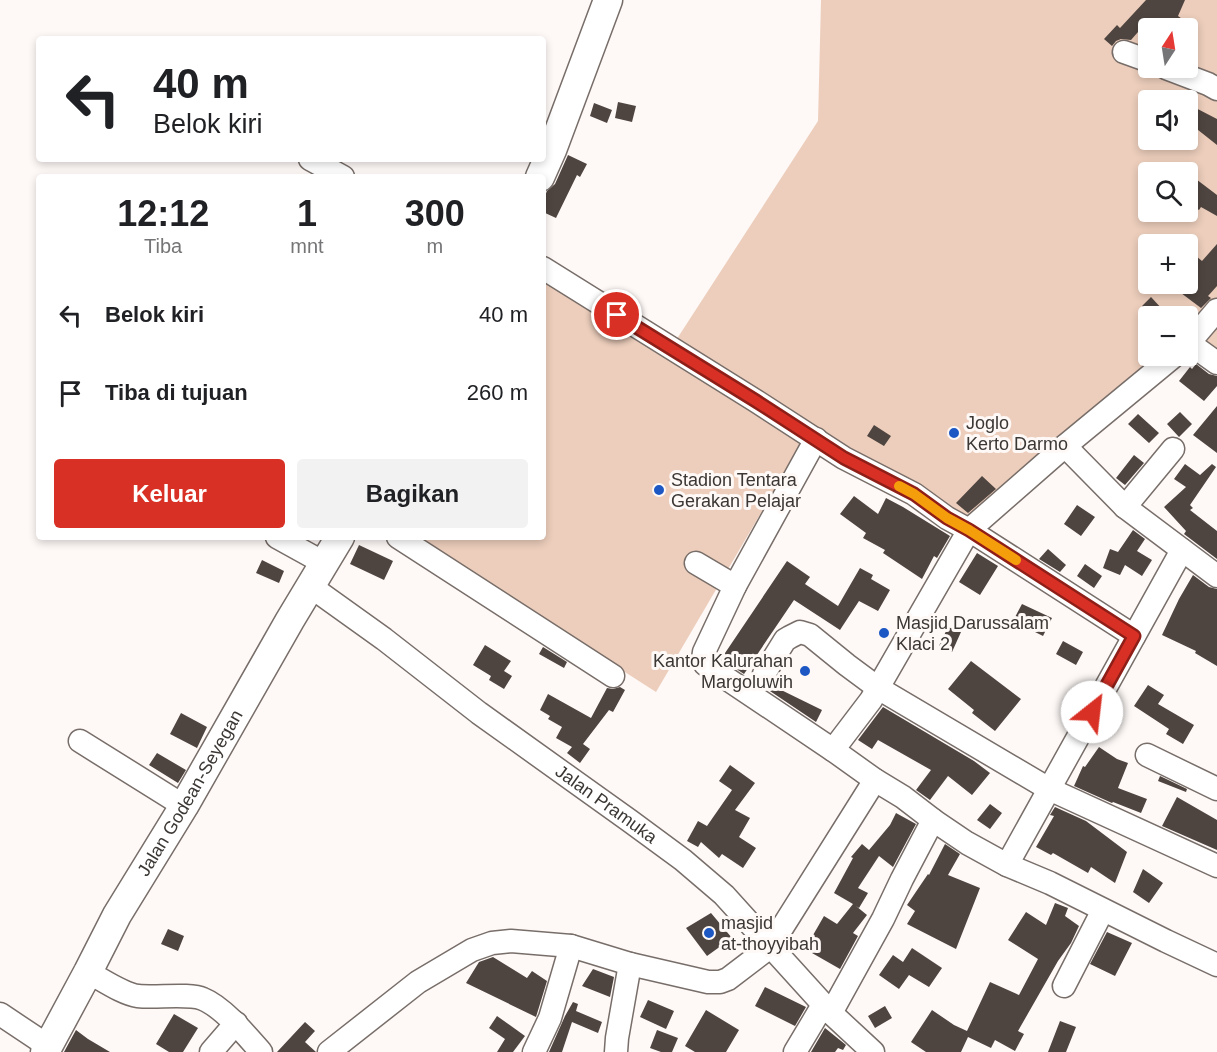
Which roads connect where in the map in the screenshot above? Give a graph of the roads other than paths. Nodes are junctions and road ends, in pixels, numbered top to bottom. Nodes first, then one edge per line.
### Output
1 (608, 0) edge
2 (1124, 52) dead end
3 (1138, 57) edge
4 (1192, 78) edge
5 (1217, 88) edge
6 (316, 162) edge
7 (338, 174) edge
8 (541, 174) edge
9 (546, 270) edge
10 (1217, 309) edge
11 (1198, 331) edge
12 (1198, 354) edge
13 (1217, 363) edge
14 (1161, 366) edge
15 (816, 439) junction
16 (1065, 446) junction
17 (1173, 449) dead end
18 (1125, 507) junction
19 (969, 530) junction
20 (280, 540) edge
21 (338, 540) edge
22 (403, 540) edge
23 (1182, 550) junction
24 (696, 564) dead end
25 (317, 575) junction
26 (1217, 576) edge
27 (735, 586) junction
28 (1134, 636) junction
29 (764, 674) dead end
30 (613, 676) dead end
31 (878, 688) junction
32 (80, 741) dead end
33 (833, 750) junction
34 (1147, 755) dead end
35 (875, 780) junction
36 (1049, 789) junction
37 (1217, 789) edge
38 (184, 806) junction
39 (933, 820) junction
40 (1006, 865) junction
41 (1217, 866) edge
42 (1103, 910) junction
43 (571, 946) junction
44 (770, 947) junction
45 (630, 964) junction
46 (1217, 965) edge
47 (88, 972) junction
48 (1064, 986) dead end
49 (827, 1009) junction
50 (0, 1014) edge
51 (236, 1023) junction
52 (46, 1049) edge
53 (211, 1052) edge
54 (261, 1052) edge
55 (329, 1052) edge
56 (534, 1052) edge
57 (616, 1052) edge
58 (795, 1052) edge
59 (873, 1052) edge

1 - 8 main road
2 - 3 street
4 - 5 street
6 - 7 street
9 - 15 street
10 - 11 street
12 - 13 street
14 - 16 street
15 - 19 street
15 - 27 street
16 - 18 street
16 - 19 street
17 - 18 street
18 - 23 street
19 - 28 street
19 - 31 street
20 - 25 street, Jalan Pramuka
21 - 25 main road, Jalan Godean-Seyegan
22 - 30 street
23 - 26 street
23 - 28 street
24 - 27 street
25 - 38 main road, Jalan Godean-Seyegan
25 - 44 street, Jalan Pramuka
27 - 33 street
28 - 36 street
29 - 31 street
31 - 33 street
31 - 36 street
32 - 38 street
33 - 35 street
34 - 37 street
35 - 39 street
35 - 44 street
36 - 40 street
36 - 41 street
38 - 47 main road, Jalan Godean-Seyegan
39 - 40 street
39 - 49 street
40 - 42 street
42 - 46 street
42 - 48 street
43 - 45 street
43 - 55 street
43 - 56 street
44 - 45 street
44 - 49 street, Jalan Pramuka
45 - 57 street
47 - 51 street
47 - 52 main road, Jalan Godean-Seyegan
49 - 58 street
49 - 59 street, Jalan Pramuka
50 - 52 street
51 - 53 street
51 - 54 street

